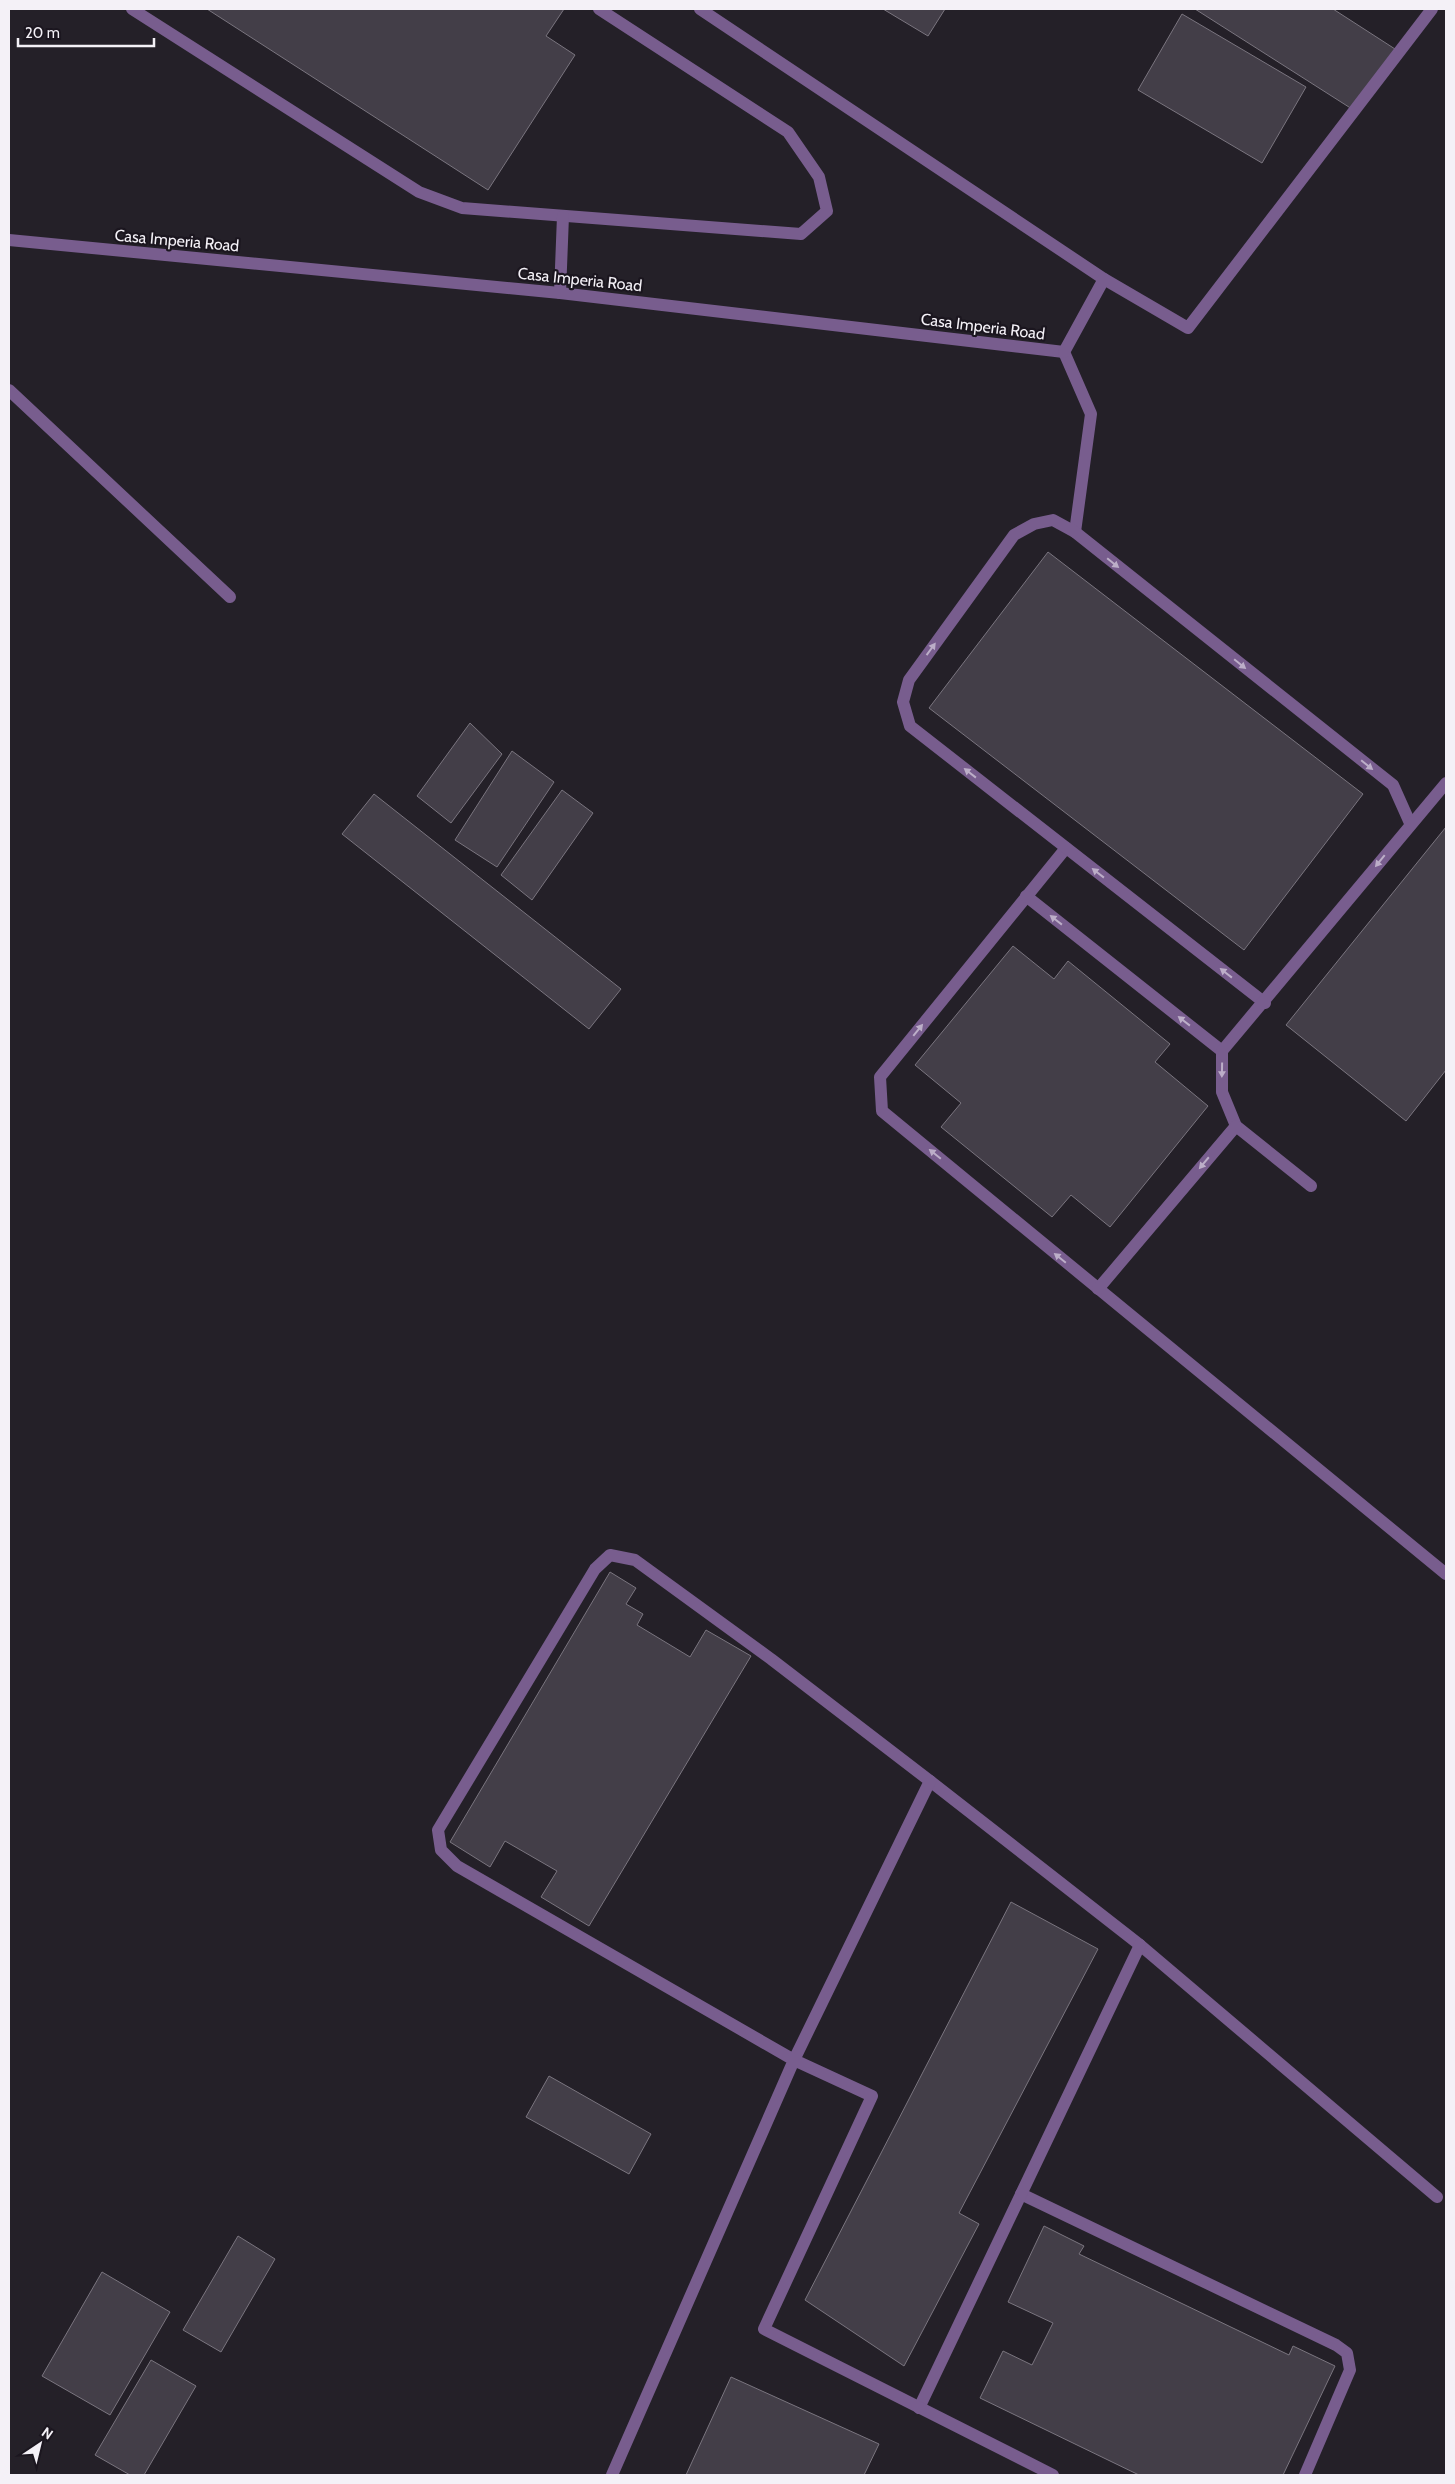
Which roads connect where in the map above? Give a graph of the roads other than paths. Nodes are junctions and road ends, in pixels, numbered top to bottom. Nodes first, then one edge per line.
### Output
1 (132, 9) edge
2 (599, 9) edge
3 (700, 9) edge
4 (1432, 9) edge
5 (563, 216) junction
6 (9, 240) edge
7 (1104, 279) junction
8 (560, 292) junction
9 (1064, 352) junction
10 (9, 390) edge
11 (1074, 532) junction
12 (230, 597) dead end
13 (1446, 784) edge
14 (1410, 824) junction
15 (1066, 848) junction
16 (1026, 896) junction
17 (1265, 1003) junction
18 (1222, 1051) junction
19 (1236, 1126) junction
20 (1311, 1186) dead end
21 (1098, 1289) junction
22 (1446, 1574) edge
23 (930, 1781) junction
24 (1140, 1945) junction
25 (794, 2060) junction
26 (1021, 2194) junction
27 (1437, 2197) dead end
28 (919, 2408) junction
29 (612, 2475) edge
30 (1053, 2475) edge
31 (1305, 2475) edge

1 - 5 street
2 - 5 street
3 - 7 street
4 - 7 street
5 - 8 street
6 - 8 street, Casa Imperia Road
7 - 9 street, Casa Imperia Road
8 - 9 street, Casa Imperia Road
9 - 11 street
10 - 12 street
11 -> 14 street
15 -> 11 street
13 - 14 street
14 -> 17 street
15 - 16 street
17 -> 15 street
18 -> 16 street
21 -> 16 street
17 - 18 street
18 -> 19 street
19 - 20 street
19 -> 21 street
21 - 22 street
23 - 24 street
23 - 25 street
23 - 25 street
24 - 26 street
24 - 27 street
25 - 28 street
25 - 29 street
26 - 28 street
26 - 31 street
28 - 30 street

